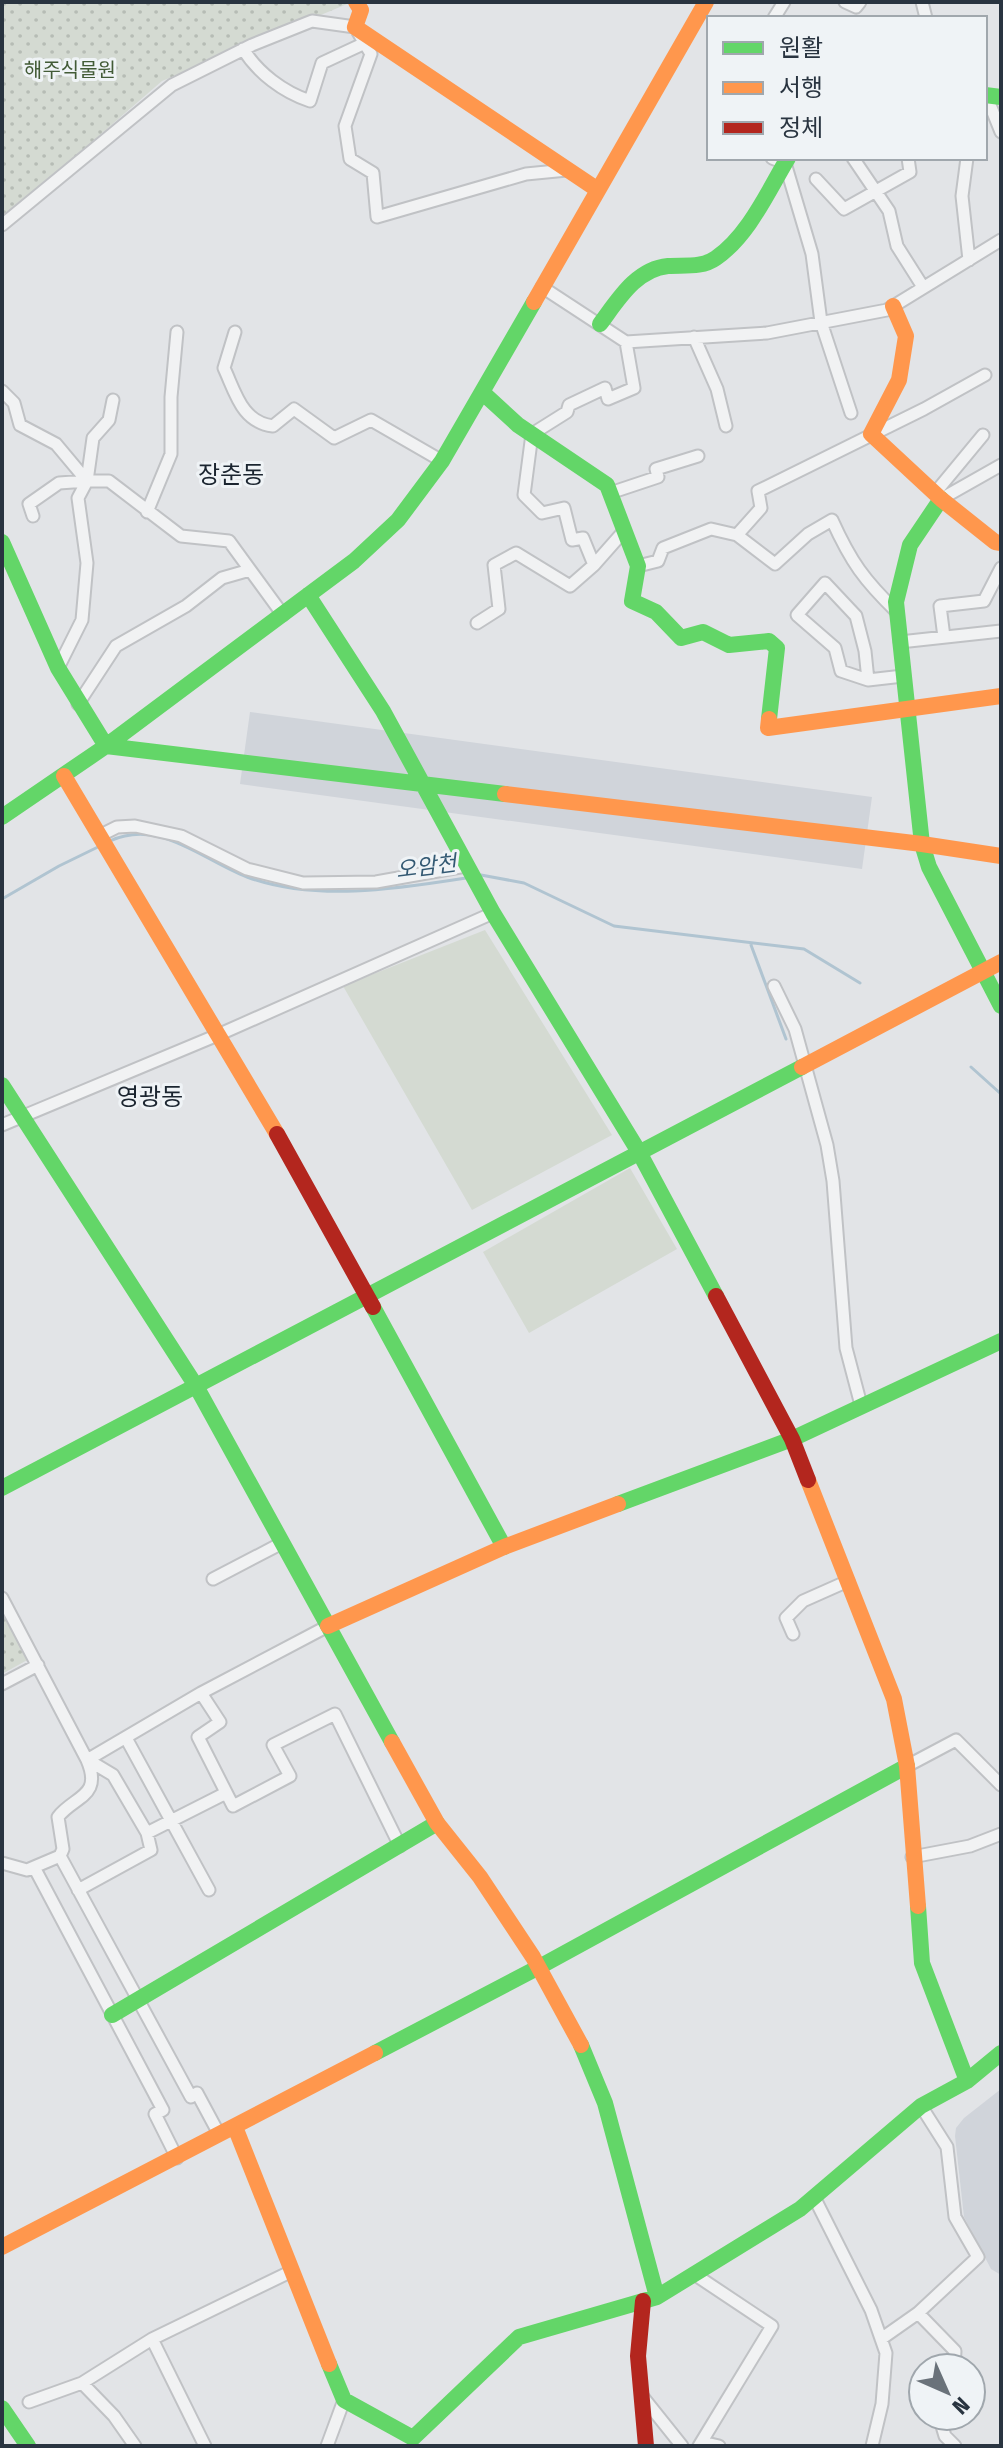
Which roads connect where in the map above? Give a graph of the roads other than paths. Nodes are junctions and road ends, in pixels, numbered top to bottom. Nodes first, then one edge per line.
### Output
1 (356, 2) edge
2 (706, 2) edge
3 (845, 2) edge
4 (860, 2) edge
5 (355, 27) junction
6 (365, 43) junction
7 (243, 49) junction
8 (987, 100) edge
9 (1001, 132) edge
10 (782, 160) edge
11 (854, 160) edge
12 (908, 160) edge
13 (967, 160) edge
14 (568, 170) junction
15 (816, 179) dead end
16 (598, 190) junction
17 (876, 193) junction
18 (2, 225) edge
19 (1001, 240) edge
20 (969, 260) junction
21 (542, 287) junction
22 (923, 287) junction
23 (893, 306) junction
24 (821, 322) junction
25 (600, 324) junction
26 (177, 332) dead end
27 (235, 332) dead end
28 (694, 337) junction
29 (626, 342) junction
30 (985, 375) dead end
31 (2, 391) edge
32 (482, 392) junction
33 (113, 400) dead end
34 (851, 413) dead end
35 (726, 426) dead end
36 (532, 434) junction
37 (871, 434) junction
38 (983, 435) dead end
39 (698, 456) dead end
40 (442, 461) junction
41 (1001, 465) edge
42 (87, 481) junction
43 (610, 493) junction
44 (938, 496) junction
45 (147, 512) junction
46 (33, 516) dead end
47 (624, 531) junction
48 (737, 535) junction
49 (2, 542) edge
50 (1001, 543) edge
51 (6, 560) edge
52 (594, 565) junction
53 (638, 566) junction
54 (1001, 568) edge
55 (250, 570) junction
56 (308, 595) junction
57 (897, 613) junction
58 (283, 615) junction
59 (477, 623) dead end
60 (1001, 631) edge
61 (944, 637) junction
62 (900, 642) junction
63 (58, 668) junction
64 (903, 676) junction
65 (868, 680) junction
66 (1001, 696) edge
67 (78, 704) junction
68 (906, 709) junction
69 (106, 746) junction
70 (64, 776) junction
71 (421, 784) junction
72 (2, 817) edge
73 (105, 842) junction
74 (922, 844) junction
75 (1001, 856) edge
76 (466, 866) junction
77 (493, 913) junction
78 (1001, 962) edge
79 (983, 972) junction
80 (774, 986) dead end
81 (1001, 1006) edge
82 (220, 1034) junction
83 (804, 1065) junction
84 (2, 1085) edge
85 (22, 1117) junction
86 (2, 1125) edge
87 (639, 1152) junction
88 (366, 1295) junction
89 (1001, 1341) edge
90 (196, 1386) junction
91 (861, 1405) junction
92 (792, 1439) junction
93 (2, 1488) edge
94 (282, 1543) junction
95 (504, 1547) junction
96 (213, 1579) dead end
97 (848, 1581) junction
98 (2, 1598) edge
99 (328, 1626) junction
100 (793, 1634) dead end
101 (38, 1665) junction
102 (2, 1684) edge
103 (201, 1693) junction
104 (126, 1738) junction
105 (87, 1760) junction
106 (907, 1766) junction
107 (1001, 1785) edge
108 (226, 1793) junction
109 (169, 1821) junction
110 (437, 1823) junction
111 (147, 1833) junction
112 (1001, 1834) edge
113 (400, 1846) junction
114 (60, 1856) junction
115 (912, 1857) junction
116 (2, 1863) edge
117 (35, 1869) junction
118 (78, 1890) junction
119 (209, 1890) dead end
120 (541, 1966) junction
121 (138, 2001) junction
122 (112, 2015) junction
123 (1001, 2053) edge
124 (967, 2081) junction
125 (921, 2106) junction
126 (227, 2131) junction
127 (177, 2158) junction
128 (814, 2197) junction
129 (2, 2247) edge
130 (292, 2271) junction
131 (694, 2274) junction
132 (650, 2299) junction
133 (918, 2313) junction
134 (152, 2339) junction
135 (881, 2339) junction
136 (955, 2352) edge
137 (82, 2383) junction
138 (642, 2396) junction
139 (344, 2400) junction
140 (29, 2402) dead end
141 (2, 2408) edge
142 (420, 2442) edge
143 (700, 2444) edge
144 (28, 2446) edge
145 (135, 2446) edge
146 (205, 2446) edge
147 (327, 2446) edge
148 (646, 2446) edge
149 (682, 2446) edge
150 (719, 2446) edge
151 (872, 2446) edge

1 - 5 main road
2 - 16 main road
3 - 4 street
5 - 6 street
5 - 7 street
5 - 14 main road
6 - 7 street
6 - 14 street
7 - 18 street
8 - 9 street
10 - 24 street
10 - 25 main road
11 - 17 street
12 - 17 street
13 - 20 street
14 - 16 main road
15 - 17 street
16 - 21 main road
17 - 22 street
19 - 20 street
20 - 22 street
21 - 25 street
21 - 32 main road
22 - 23 street
23 - 24 street
23 - 37 main road
24 - 28 street
24 - 34 street
25 - 29 street
26 - 45 street
27 - 40 street
28 - 29 street
28 - 35 street
29 - 36 street
30 - 37 street
31 - 42 street
32 - 36 main road
32 - 40 main road
33 - 42 street
36 - 43 main road
36 - 52 street
37 - 44 main road
37 - 48 street
38 - 44 street
39 - 43 street
40 - 56 main road
41 - 44 street
42 - 45 street
42 - 46 street
42 - 63 street
43 - 47 main road
44 - 50 main road
44 - 57 main road
45 - 55 street
47 - 52 street
47 - 53 main road
48 - 53 street
48 - 57 street
49 - 51 main road
51 - 63 main road
52 - 59 street
53 - 68 main road
54 - 61 street
55 - 58 street
55 - 67 street
56 - 58 main road
56 - 71 main road
57 - 62 main road
58 - 69 main road
60 - 61 street
61 - 62 street
62 - 64 main road
63 - 67 main road
64 - 65 street
64 - 68 main road
65 - 65 street
66 - 68 main road
67 - 69 main road
68 - 74 main road
69 - 70 main road
69 - 71 main road
70 - 72 main road
70 - 73 main road
71 - 74 main road
71 - 76 main road
73 - 76 street
73 - 82 main road
74 - 75 main road
74 - 79 main road
76 - 77 main road
77 - 82 street
77 - 87 main road
78 - 79 main road
79 - 81 main road
79 - 83 main road
80 - 83 street
82 - 85 street
82 - 88 main road
83 - 87 main road
83 - 91 street
84 - 85 main road
85 - 86 street
85 - 90 main road
87 - 88 main road
87 - 92 main road
88 - 90 main road
88 - 95 main road
89 - 91 main road
90 - 93 main road
90 - 94 main road
91 - 92 main road
92 - 95 main road
92 - 97 main road
94 - 96 street
94 - 99 main road
95 - 99 main road
97 - 100 street
97 - 106 main road
98 - 101 street
99 - 103 street
99 - 110 main road
101 - 102 street
101 - 105 street
103 - 104 street
103 - 108 street
104 - 105 street
104 - 109 street
105 - 111 street
105 - 114 street
106 - 107 street
106 - 115 main road
106 - 120 main road
108 - 109 street
108 - 113 street
109 - 111 street
109 - 119 street
110 - 113 main road
110 - 120 main road
111 - 118 street
112 - 115 street
113 - 121 main road
114 - 117 street
114 - 118 street
115 - 124 main road
116 - 117 street
117 - 122 street
118 - 121 street
120 - 126 main road
120 - 132 main road
121 - 122 main road
121 - 126 street
122 - 127 street
123 - 124 main road
124 - 125 main road
125 - 128 main road
125 - 133 street
126 - 127 main road
126 - 130 main road
127 - 129 main road
128 - 131 main road
128 - 135 street
130 - 134 street
130 - 139 main road
131 - 132 main road
131 - 143 street
132 - 138 main road
132 - 142 main road
133 - 135 street
133 - 136 street
134 - 137 street
134 - 146 street
135 - 151 street
137 - 140 street
137 - 145 street
138 - 148 main road
138 - 149 street
139 - 142 main road
139 - 147 street
141 - 144 main road
143 - 150 street

